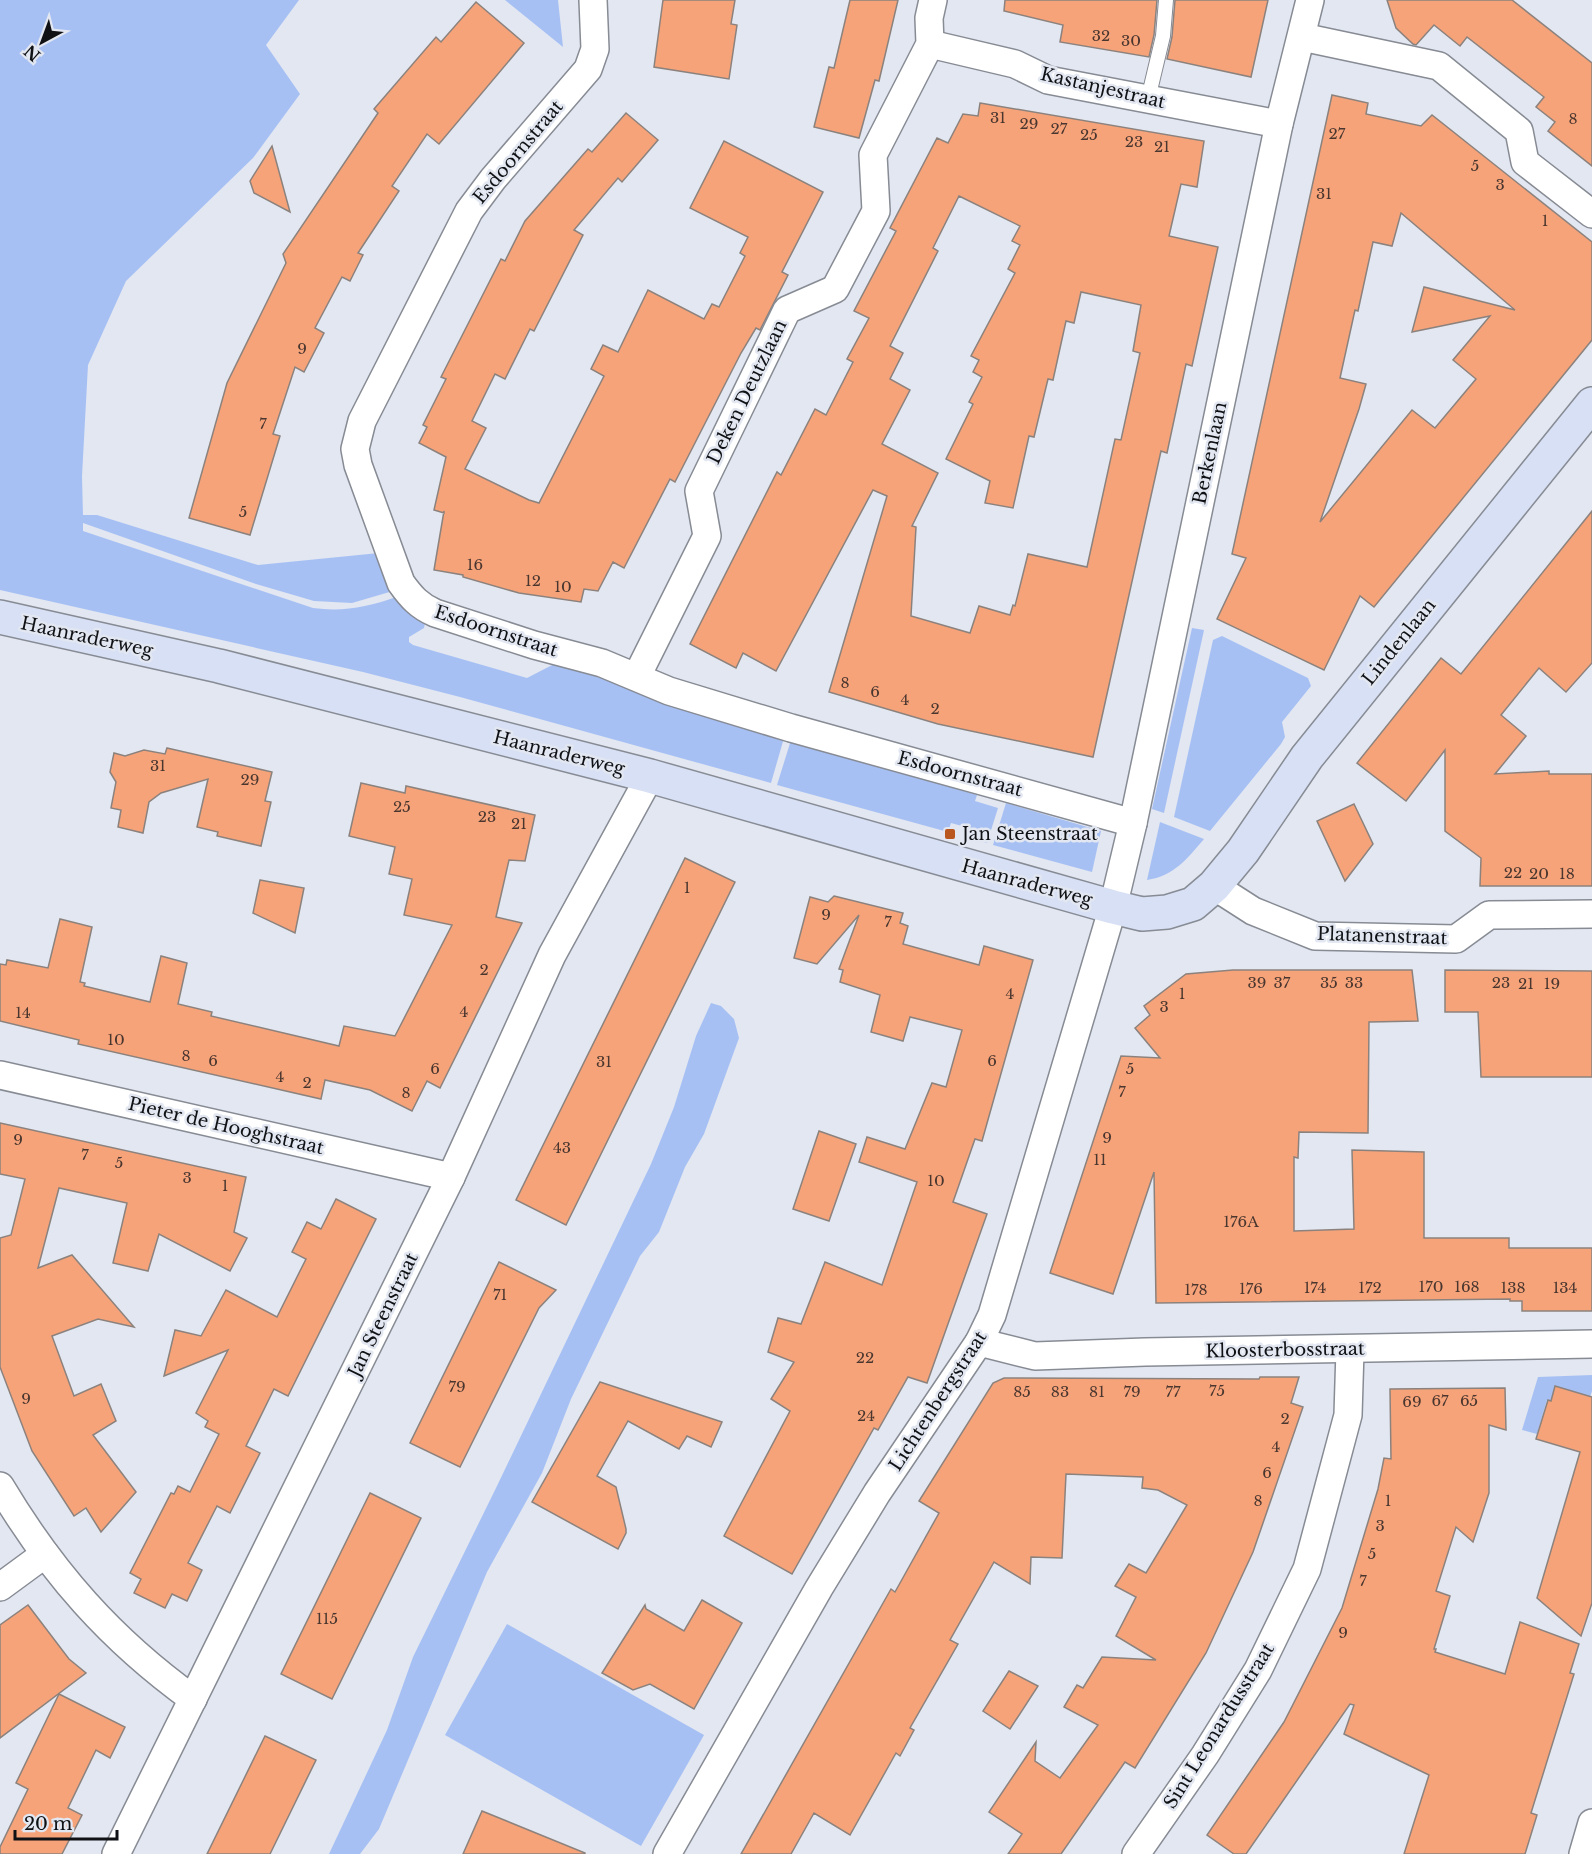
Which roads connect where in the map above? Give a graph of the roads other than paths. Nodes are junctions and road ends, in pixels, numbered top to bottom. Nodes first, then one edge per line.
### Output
1 (592, 0) edge
2 (933, 0) edge
3 (1166, 0) edge
4 (1310, 0) edge
5 (1302, 37) junction
6 (930, 44) junction
7 (1148, 99) junction
8 (1279, 124) junction
9 (1592, 214) edge
10 (1592, 404) edge
11 (0, 618) edge
12 (637, 676) junction
13 (650, 776) junction
14 (1132, 823) junction
15 (1214, 886) junction
16 (1113, 906) junction
17 (1592, 914) edge
18 (0, 1075) edge
19 (451, 1177) junction
20 (980, 1342) junction
21 (1592, 1344) edge
22 (1350, 1350) junction
23 (0, 1486) edge
24 (45, 1554) junction
25 (0, 1587) edge
26 (193, 1699) junction
27 (1592, 1822) edge
28 (116, 1854) edge
29 (667, 1854) edge
30 (1136, 1854) edge
31 (1582, 1854) edge

1 - 12 street, Esdoornstraat
2 - 6 street, Deken Deutzlaan
3 - 7 lane
4 - 5 street, Berkenlaan
5 - 8 street, Berkenlaan
5 - 9 street
6 - 7 street, Kastanjestraat
6 - 12 street, Deken Deutzlaan
7 - 8 street, Kastanjestraat
8 - 14 street, Berkenlaan
10 - 15 street, Lindenlaan
11 - 13 street, Haanraderweg
12 - 14 street, Esdoornstraat
13 - 16 street, Haanraderweg
13 - 19 street, Jan Steenstraat
14 - 16 street, Berkenlaan
15 - 16 street
15 - 17 street, Platanenstraat
16 - 20 street, Lichtenbergstraat
18 - 19 street, Pieter de Hooghstraat
19 - 26 street, Jan Steenstraat
20 - 22 street, Kloosterbosstraat
20 - 29 street, Lichtenbergstraat
21 - 22 street, Kloosterbosstraat
22 - 30 street, Sint Leonardusstraat
23 - 24 street
24 - 25 street
24 - 26 street
26 - 28 street, Jan Steenstraat
27 - 31 street

